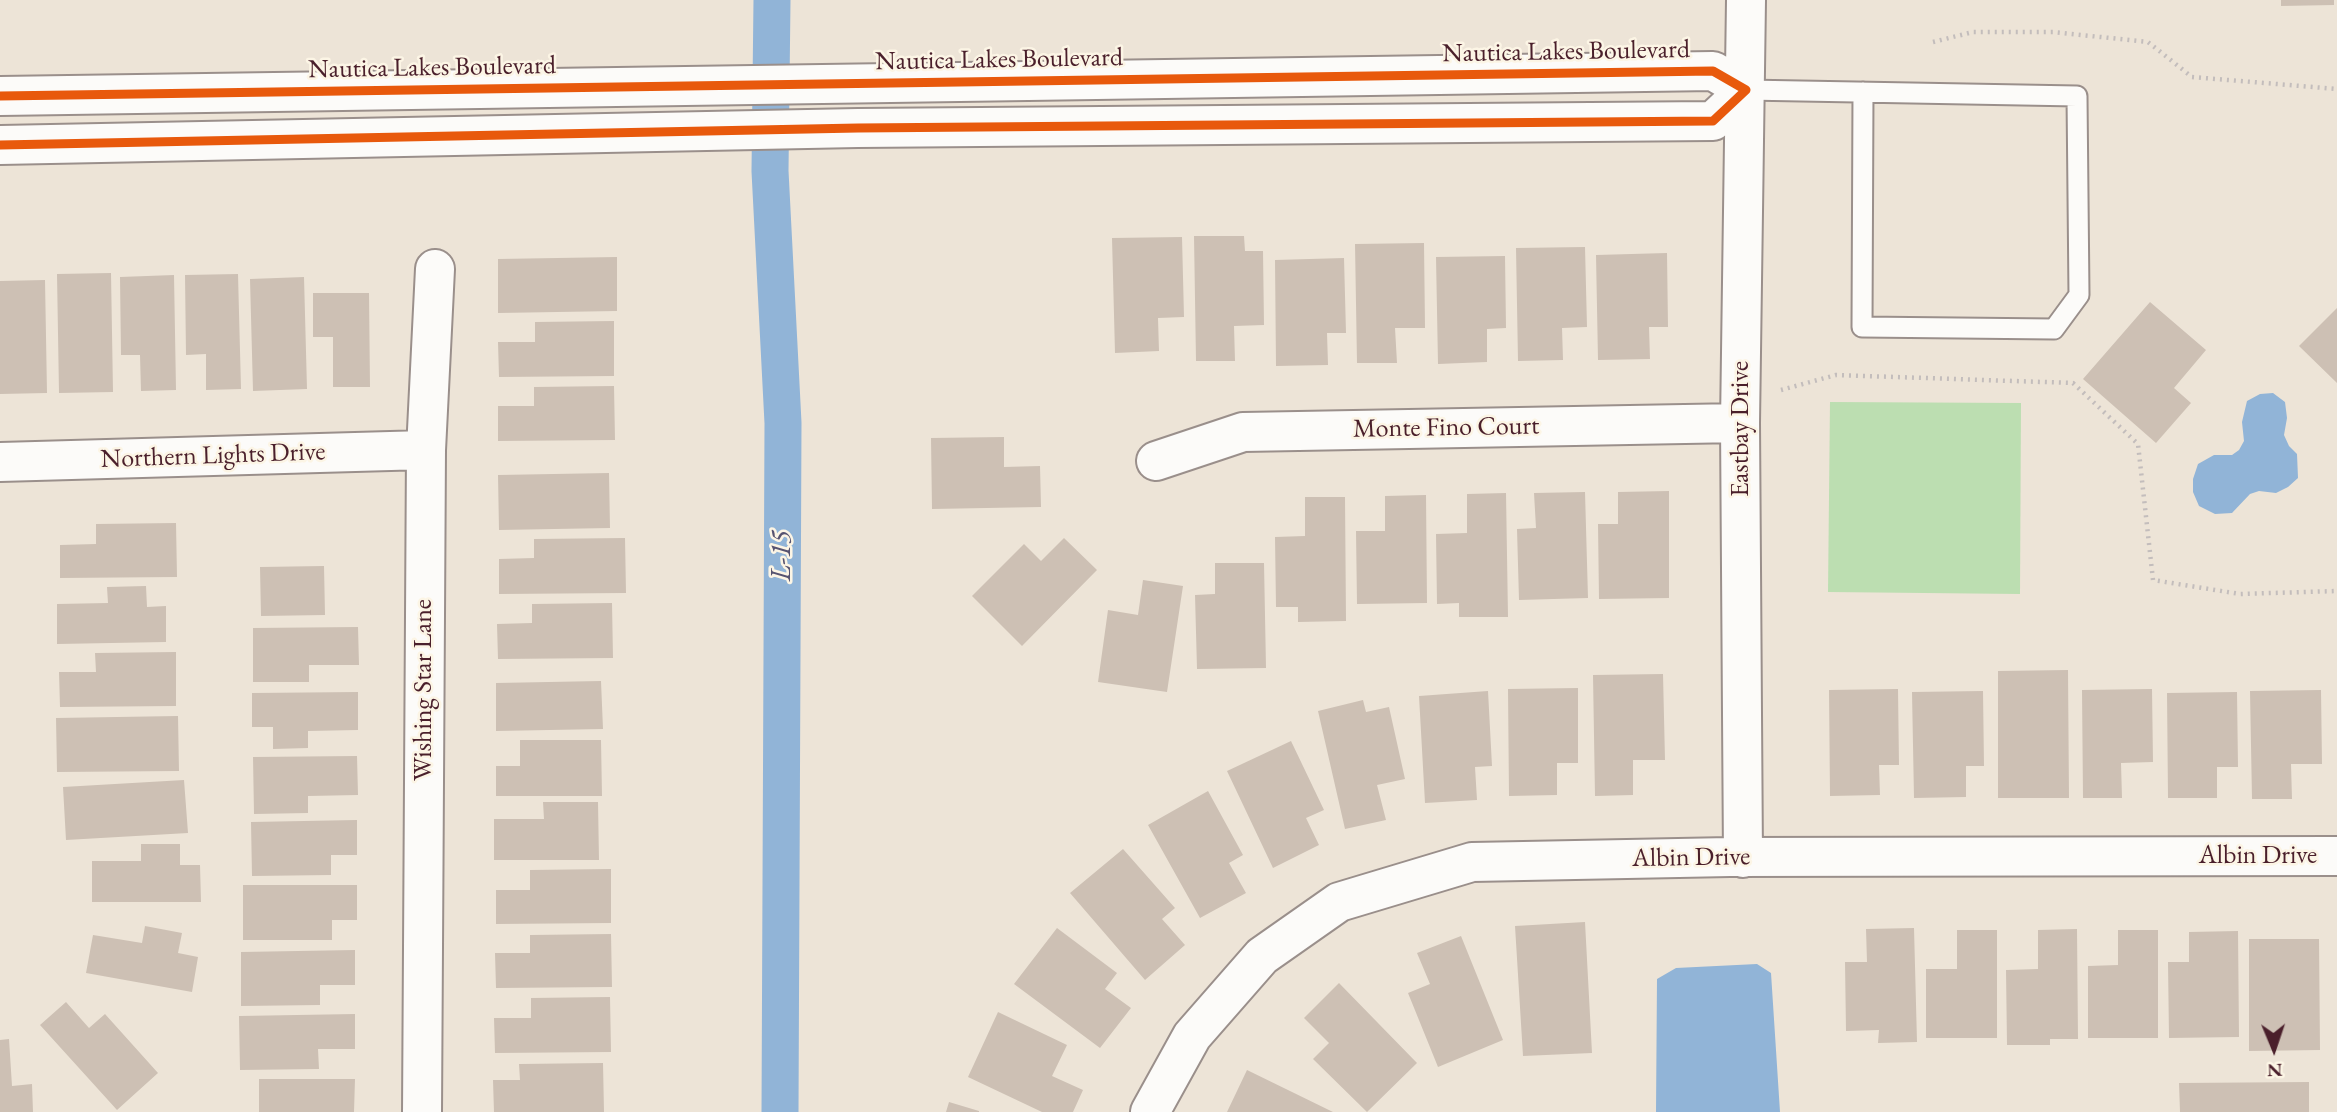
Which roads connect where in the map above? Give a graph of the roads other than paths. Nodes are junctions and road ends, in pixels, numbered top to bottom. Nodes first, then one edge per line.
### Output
1 (1746, 0) edge
2 (1746, 90) junction
3 (1863, 92) junction
4 (0, 96) edge
5 (0, 145) edge
6 (435, 269) dead end
7 (1740, 423) junction
8 (426, 450) junction
9 (1156, 461) dead end
10 (0, 462) edge
11 (2337, 856) edge
12 (1743, 858) junction
13 (422, 1112) edge
14 (1150, 1112) edge

1 - 2 street, Eastbay Drive
2 - 3 lane
2 - 4 street, Nautica Lakes Boulevard
2 - 5 street
2 - 7 street, Eastbay Drive
3 - 3 lane
6 - 8 street, Wishing Star Lane
7 - 9 street, Monte Fino Court
7 - 12 street, Eastbay Drive
8 - 10 street, Northern Lights Drive
8 - 13 street, Wishing Star Lane
11 - 12 street, Albin Drive
12 - 14 street, Albin Drive

